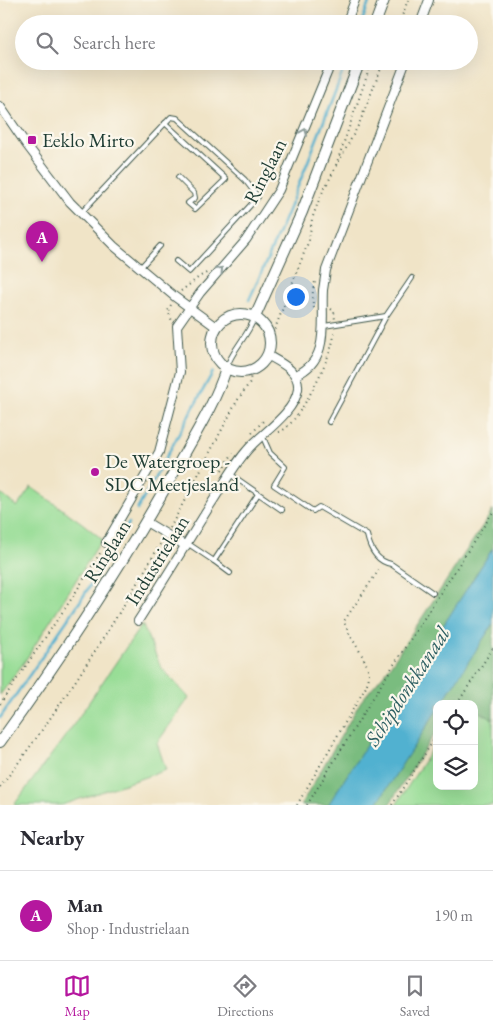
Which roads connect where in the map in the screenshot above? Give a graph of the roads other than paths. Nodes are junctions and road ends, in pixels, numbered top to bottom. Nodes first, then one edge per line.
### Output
1 (355, 0) edge
2 (384, 0) edge
3 (429, 0) edge
4 (349, 15) edge
5 (378, 15) edge
6 (423, 15) edge
7 (328, 70) edge
8 (357, 70) edge
9 (403, 70) edge
10 (0, 106) edge
11 (165, 123) junction
12 (178, 177) dead end
13 (81, 213) junction
14 (160, 246) dead end
15 (176, 261) dead end
16 (140, 268) junction
17 (412, 278) dead end
18 (188, 307) junction
19 (386, 316) junction
20 (255, 317) junction
21 (324, 326) junction
22 (216, 327) junction
23 (268, 355) junction
24 (226, 369) junction
25 (296, 375) junction
26 (329, 422) dead end
27 (263, 437) junction
28 (230, 474) junction
29 (258, 494) junction
30 (282, 510) dead end
31 (146, 522) junction
32 (106, 543) road end
33 (186, 544) junction
34 (214, 561) junction
35 (230, 573) dead end
36 (433, 593) dead end
37 (138, 621) dead end
38 (0, 742) edge

1 - 4 street
2 - 5 main road
3 - 6 street
18 -> 7 street, Ringlaan
8 - 20 main road
9 - 21 street
10 - 13 street
11 - 12 lane
11 - 13 lane
11 - 15 lane
13 - 16 street
14 - 16 lane
16 - 18 street
17 - 19 lane
18 - 22 street
18 - 32 street
19 - 21 lane
19 - 26 lane
20 - 22 main road
20 - 23 main road
20 - 24 lane
21 - 25 street
22 - 24 main road
23 - 24 main road
23 - 25 street
24 - 31 main road, Ringlaan
25 - 27 street, Industrielaan
27 - 28 street, Industrielaan
27 - 36 lane
28 - 29 lane
28 - 33 street, Industrielaan
29 - 30 lane
29 - 34 lane
31 - 33 street
31 - 38 main road, Ringlaan
33 - 34 lane
33 - 37 street, Industrielaan
34 - 35 lane

